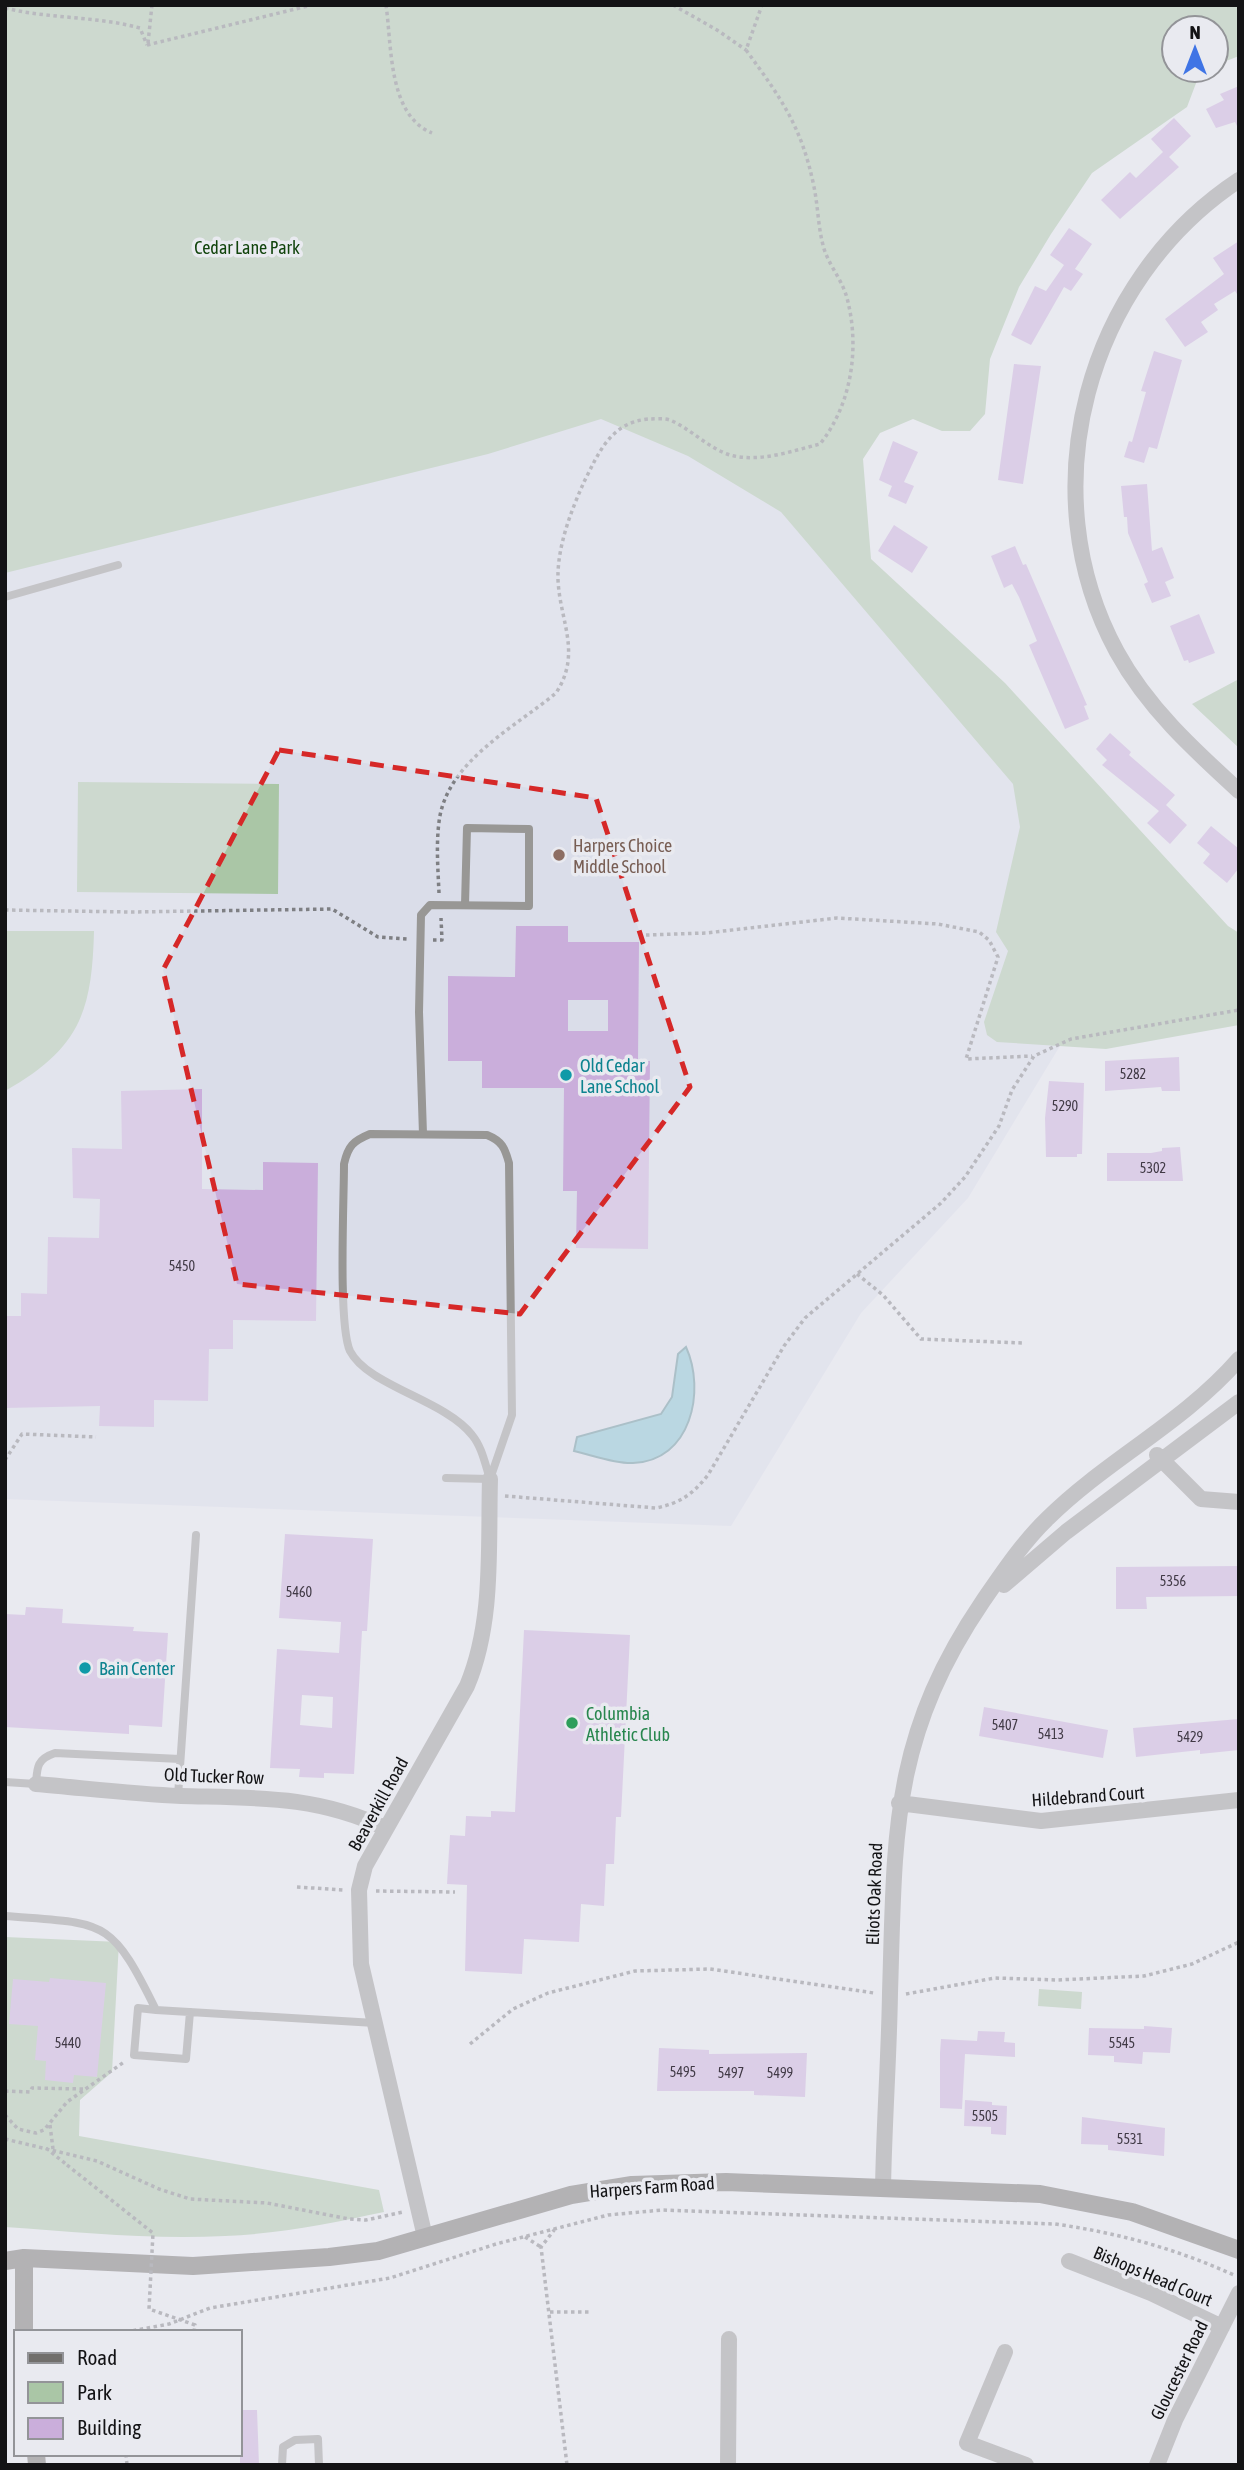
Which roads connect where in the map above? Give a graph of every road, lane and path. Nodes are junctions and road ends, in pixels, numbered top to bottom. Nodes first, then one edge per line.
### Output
1 (152, 5) edge
2 (312, 5) edge
3 (386, 5) edge
4 (673, 5) edge
5 (762, 5) edge
6 (5, 8) edge
7 (147, 45) junction
8 (746, 50) junction
9 (432, 133) dead end
10 (1239, 180) edge
11 (118, 565) dead end
12 (5, 597) edge
13 (1239, 791) edge
14 (440, 905) junction
15 (465, 905) junction
16 (5, 910) edge
17 (646, 935) dead end
18 (419, 939) junction
19 (1239, 1010) edge
20 (1034, 1056) junction
21 (423, 1134) junction
22 (857, 1273) junction
23 (1022, 1343) dead end
24 (1239, 1359) edge
25 (1239, 1402) edge
26 (96, 1437) dead end
27 (1146, 1443) junction
28 (5, 1460) edge
29 (1163, 1461) junction
30 (446, 1478) dead end
31 (490, 1487) junction
32 (1239, 1502) edge
33 (197, 1535) dead end
34 (972, 1617) junction
35 (180, 1759) junction
36 (5, 1782) edge
37 (36, 1784) junction
38 (177, 1796) junction
39 (1239, 1800) edge
40 (899, 1804) junction
41 (385, 1828) junction
42 (5, 1916) edge
43 (1239, 1942) edge
44 (890, 1995) junction
45 (156, 2010) junction
46 (190, 2012) junction
47 (375, 2023) junction
48 (470, 2044) dead end
49 (134, 2055) junction
50 (84, 2089) junction
51 (5, 2091) edge
52 (5, 2116) edge
53 (50, 2125) junction
54 (5, 2139) edge
55 (45, 2147) junction
56 (53, 2149) junction
57 (883, 2189) junction
58 (419, 2208) junction
59 (556, 2228) junction
60 (523, 2236) junction
61 (425, 2237) junction
62 (541, 2246) junction
63 (1239, 2250) edge
64 (5, 2252) edge
65 (24, 2258) junction
66 (5, 2261) edge
67 (1069, 2261) dead end
68 (1239, 2278) edge
69 (1239, 2293) edge
70 (551, 2312) junction
71 (590, 2312) dead end
72 (1229, 2322) edge
73 (24, 2330) edge
74 (137, 2330) edge
75 (194, 2330) edge
76 (729, 2339) dead end
77 (1005, 2353) dead end
78 (282, 2465) edge
79 (319, 2465) edge
80 (567, 2465) edge
81 (728, 2465) edge
82 (1026, 2465) edge
83 (1157, 2465) edge

1 - 7 path
2 - 7 path
3 - 9 path
4 - 8 path
5 - 8 path
6 - 7 path
8 - 14 path
10 - 13 street
11 - 12 lane
14 - 15 lane
14 - 18 lane
14 - 18 path
15 - 15 lane
16 - 18 path
17 - 20 path
18 - 21 lane
19 - 20 path
20 - 22 path
21 - 31 lane
21 - 31 lane
22 - 23 path
22 - 31 path
24 - 27 street, Eliots Oak Road
25 - 29 street, Eliots Oak Road
26 - 28 path
27 - 29 street
27 - 34 street, Eliots Oak Road
29 - 32 street
29 - 34 street, Eliots Oak Road
30 - 31 lane
31 - 41 street, Beaverkill Road
33 - 35 lane
34 - 40 street, Eliots Oak Road
35 - 37 lane
35 - 38 lane
36 - 37 lane
37 - 38 street, Old Tucker Row
38 - 41 street, Old Tucker Row
39 - 40 street, Hildebrand Court
40 - 44 street, Eliots Oak Road
41 - 47 street, Beaverkill Road
42 - 45 lane
43 - 44 path
44 - 48 path
44 - 57 street, Eliots Oak Road
45 - 46 lane
45 - 49 lane
46 - 47 lane
46 - 49 lane
47 - 58 street, Beaverkill Road
49 - 50 path
50 - 51 path
50 - 53 path
52 - 53 path
53 - 56 path
54 - 55 path
55 - 56 path
55 - 75 path, bridge
56 - 58 path
57 - 61 main road, Harpers Farm Road
57 - 63 main road, Harpers Farm Road
58 - 61 street, Beaverkill Road
59 - 60 path
59 - 62 path
59 - 68 path
60 - 62 path
60 - 74 path
61 - 65 main road, Harpers Farm Road
62 - 70 path
64 - 65 main road, Harpers Farm Road
65 - 66 main road, Harpers Farm Road
65 - 73 main road
67 - 72 street, Bishops Head Court
69 - 72 street, Gloucester Road
70 - 71 path
70 - 80 path
72 - 83 street, Gloucester Road
76 - 81 street
77 - 82 street
78 - 79 lane

